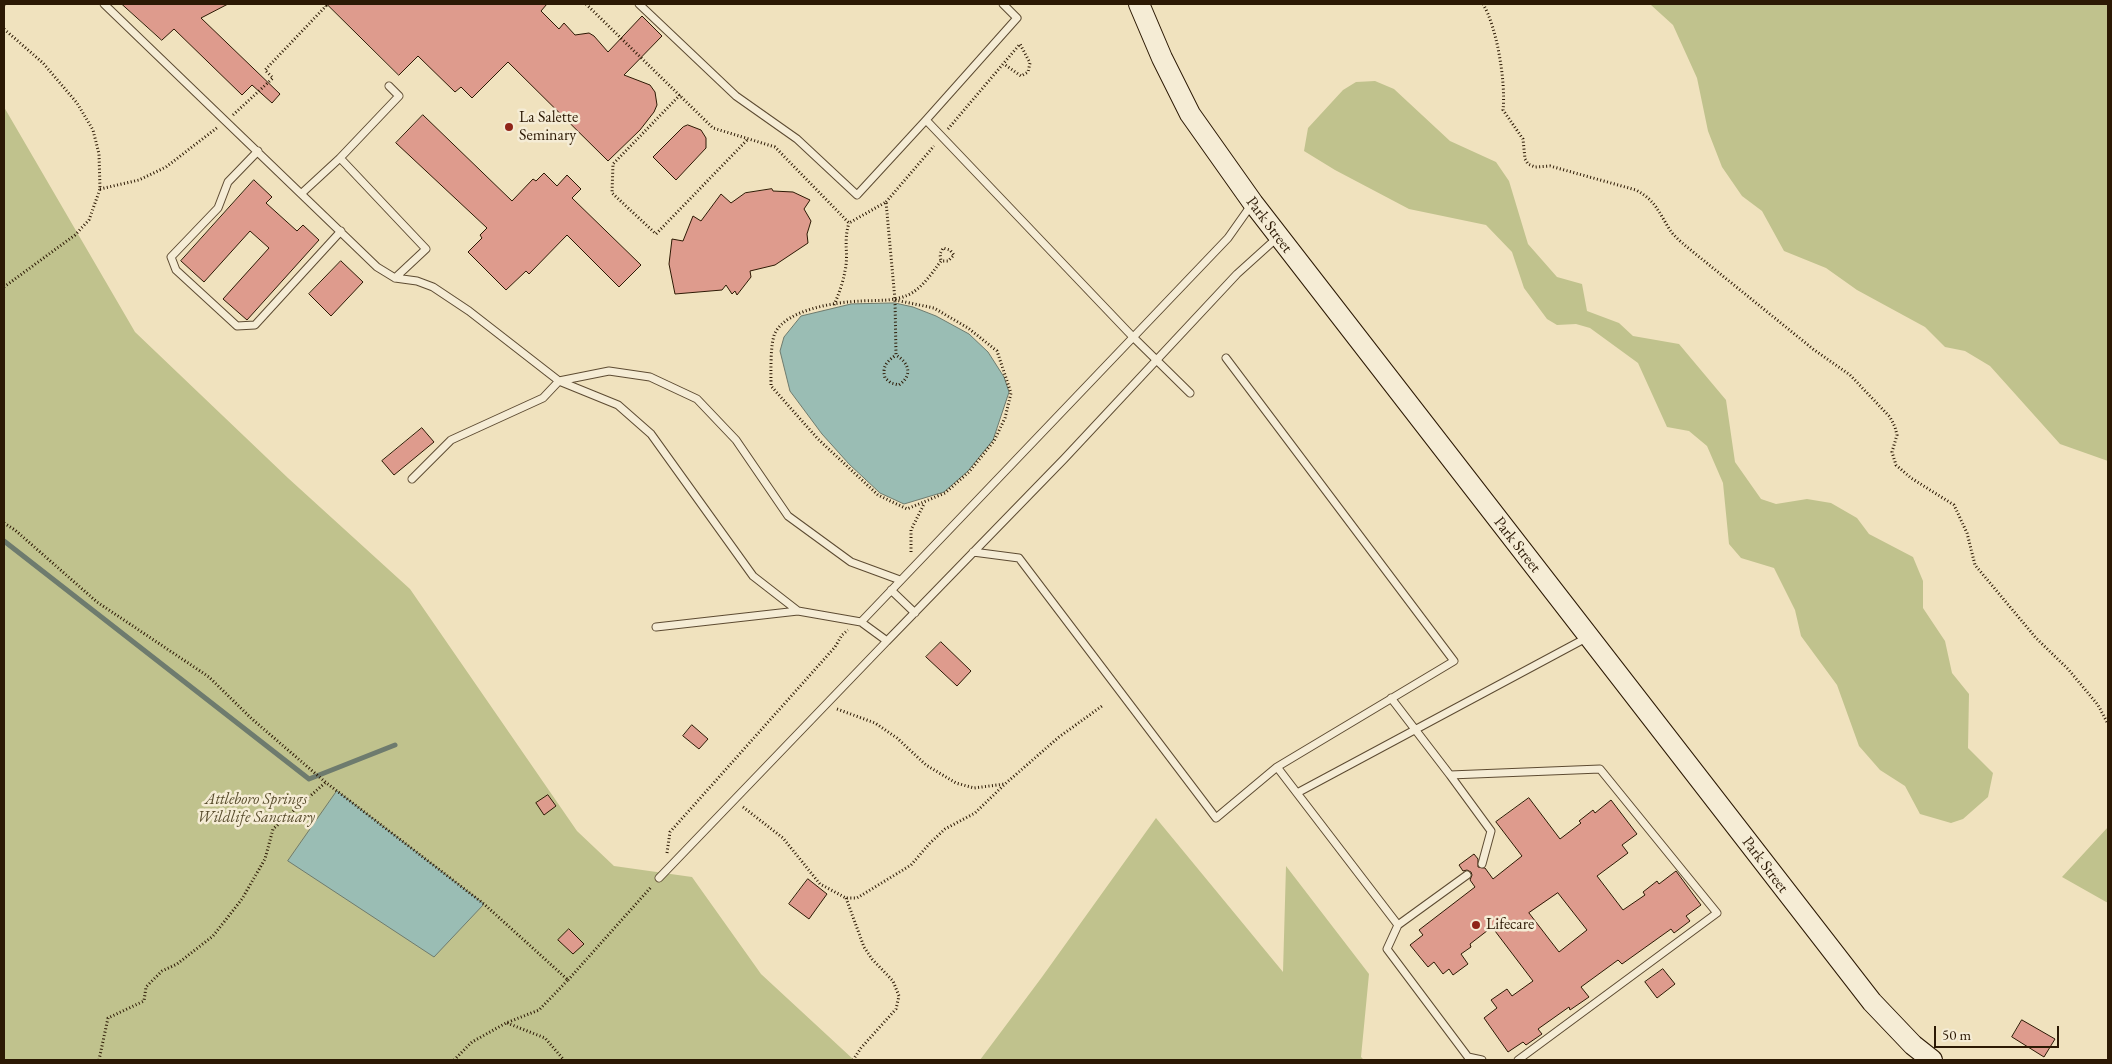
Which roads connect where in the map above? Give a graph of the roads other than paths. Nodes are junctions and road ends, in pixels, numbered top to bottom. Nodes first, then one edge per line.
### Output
1 (104, 4) edge
2 (639, 4) edge
3 (1003, 4) edge
4 (1139, 4) edge
5 (389, 86) dead end
6 (926, 120) junction
7 (258, 151) junction
8 (340, 158) junction
9 (302, 193) junction
10 (1252, 203) junction
11 (341, 231) junction
12 (1278, 237) junction
13 (395, 278) junction
14 (1132, 336) junction
15 (1226, 358) dead end
16 (1156, 359) junction
17 (559, 381) junction
18 (1190, 393) dead end
19 (412, 479) dead end
20 (973, 552) junction
21 (900, 580) junction
22 (891, 590) junction
23 (798, 611) junction
24 (915, 612) junction
25 (862, 622) junction
26 (656, 627) dead end
27 (1589, 637) junction
28 (888, 641) junction
29 (1391, 698) junction
30 (1416, 729) junction
31 (1277, 766) junction
32 (1450, 775) junction
33 (1297, 793) junction
34 (1482, 864) dead end
35 (1467, 875) dead end
36 (659, 878) road end
37 (1398, 924) junction
38 (1482, 1060) edge
39 (1518, 1060) edge
40 (1932, 1060) edge

1 - 7 lane
2 - 6 lane
3 - 6 lane
4 - 10 main road, Park Street
5 - 8 lane
6 - 14 lane
7 - 9 lane
7 - 11 lane
8 - 9 lane
8 - 13 lane
9 - 11 lane
10 - 12 main road, Park Street
10 - 14 lane
11 - 13 lane
12 - 16 lane
12 - 27 main road, Park Street
13 - 17 lane
14 - 16 lane
14 - 21 lane
15 - 29 lane
16 - 18 lane
16 - 20 lane
17 - 19 lane
17 - 21 lane
17 - 23 lane
20 - 24 lane
20 - 31 lane
21 - 22 lane
22 - 24 lane
22 - 25 lane
23 - 25 lane
23 - 26 lane
24 - 28 lane
25 - 28 lane
27 - 30 lane
27 - 40 main road, Park Street
28 - 36 lane
29 - 30 lane
29 - 31 lane
30 - 32 lane
30 - 33 lane
31 - 33 lane
32 - 34 lane
32 - 39 lane
33 - 37 lane
35 - 37 lane
37 - 38 lane

